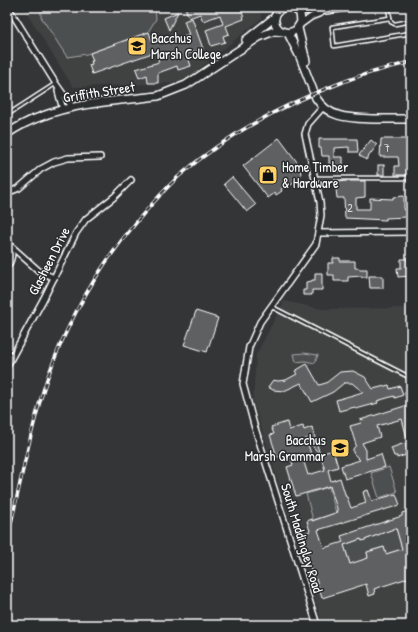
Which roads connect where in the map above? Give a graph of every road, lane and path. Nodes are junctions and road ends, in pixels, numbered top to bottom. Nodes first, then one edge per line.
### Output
1 (8, 7) edge
2 (356, 7) edge
3 (388, 7) edge
4 (281, 8) edge
5 (295, 8) edge
6 (326, 11) junction
7 (275, 17) junction
8 (390, 18) junction
9 (411, 21) edge
10 (299, 26) junction
11 (286, 33) junction
12 (411, 34) edge
13 (197, 78) junction
14 (310, 79) junction
15 (56, 84) junction
16 (323, 107) junction
17 (73, 108) junction
18 (62, 110) junction
19 (7, 116) edge
20 (411, 119) edge
21 (7, 134) edge
22 (100, 157) dead end
23 (315, 178) junction
24 (411, 178) edge
25 (131, 180) dead end
26 (7, 193) edge
27 (411, 232) edge
28 (318, 233) junction
29 (7, 239) edge
30 (12, 247) junction
31 (7, 267) edge
32 (54, 278) junction
33 (272, 307) junction
34 (7, 366) edge
35 (411, 378) edge
36 (317, 625) edge

1 - 15 street
2 - 6 street
3 - 8 lane
4 - 7 street, Griffith Street
5 - 6 street
5 - 10 street
6 - 10 street
7 - 11 street
7 - 13 street, Griffith Street
8 - 9 lane
8 - 12 lane
10 - 11 street, Griffith Street
10 - 14 street
11 - 13 street, Griffith Street
11 - 14 street
13 - 17 street, Griffith Street
14 - 16 street
15 - 17 street
15 - 18 street
15 - 19 lane, Griffith Street
16 - 20 street
16 - 23 street, South Maddingley Road
17 - 18 street, Griffith Street
18 - 21 street, Griffith Street
22 - 26 street
23 - 24 lane
23 - 28 street, South Maddingley Road
25 - 32 street, Glasheen Drive
27 - 28 street
28 - 33 street, South Maddingley Road
29 - 30 street
30 - 31 street
30 - 32 street
32 - 34 street, Glasheen Drive
33 - 35 lane
33 - 36 street, South Maddingley Road

